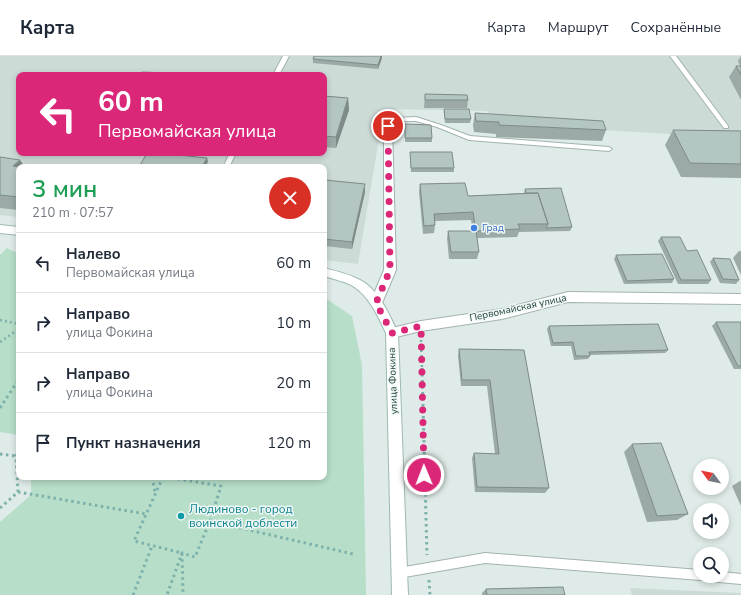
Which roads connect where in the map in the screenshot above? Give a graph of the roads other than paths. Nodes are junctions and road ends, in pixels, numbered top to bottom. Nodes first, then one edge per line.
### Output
1 (286, 56) edge
2 (672, 56) edge
3 (278, 72) edge
4 (388, 126) joint
5 (726, 127) dead end
6 (609, 149) dead end
7 (0, 229) edge
8 (16, 231) edge
9 (327, 273) edge
10 (741, 299) edge
11 (376, 303) junction
12 (392, 333) junction
13 (399, 573) junction
14 (693, 575) edge
15 (729, 578) edge
16 (741, 579) edge
17 (400, 595) edge

1 - 3 lane
2 - 5 lane
4 - 6 lane
4 - 11 street
7 - 8 street
9 - 11 street, улица Фокина
10 - 12 street, Первомайская улица
11 - 12 street, улица Фокина
12 - 13 street, улица Фокина
13 - 14 lane
13 - 17 street, улица Фокина
15 - 16 lane

